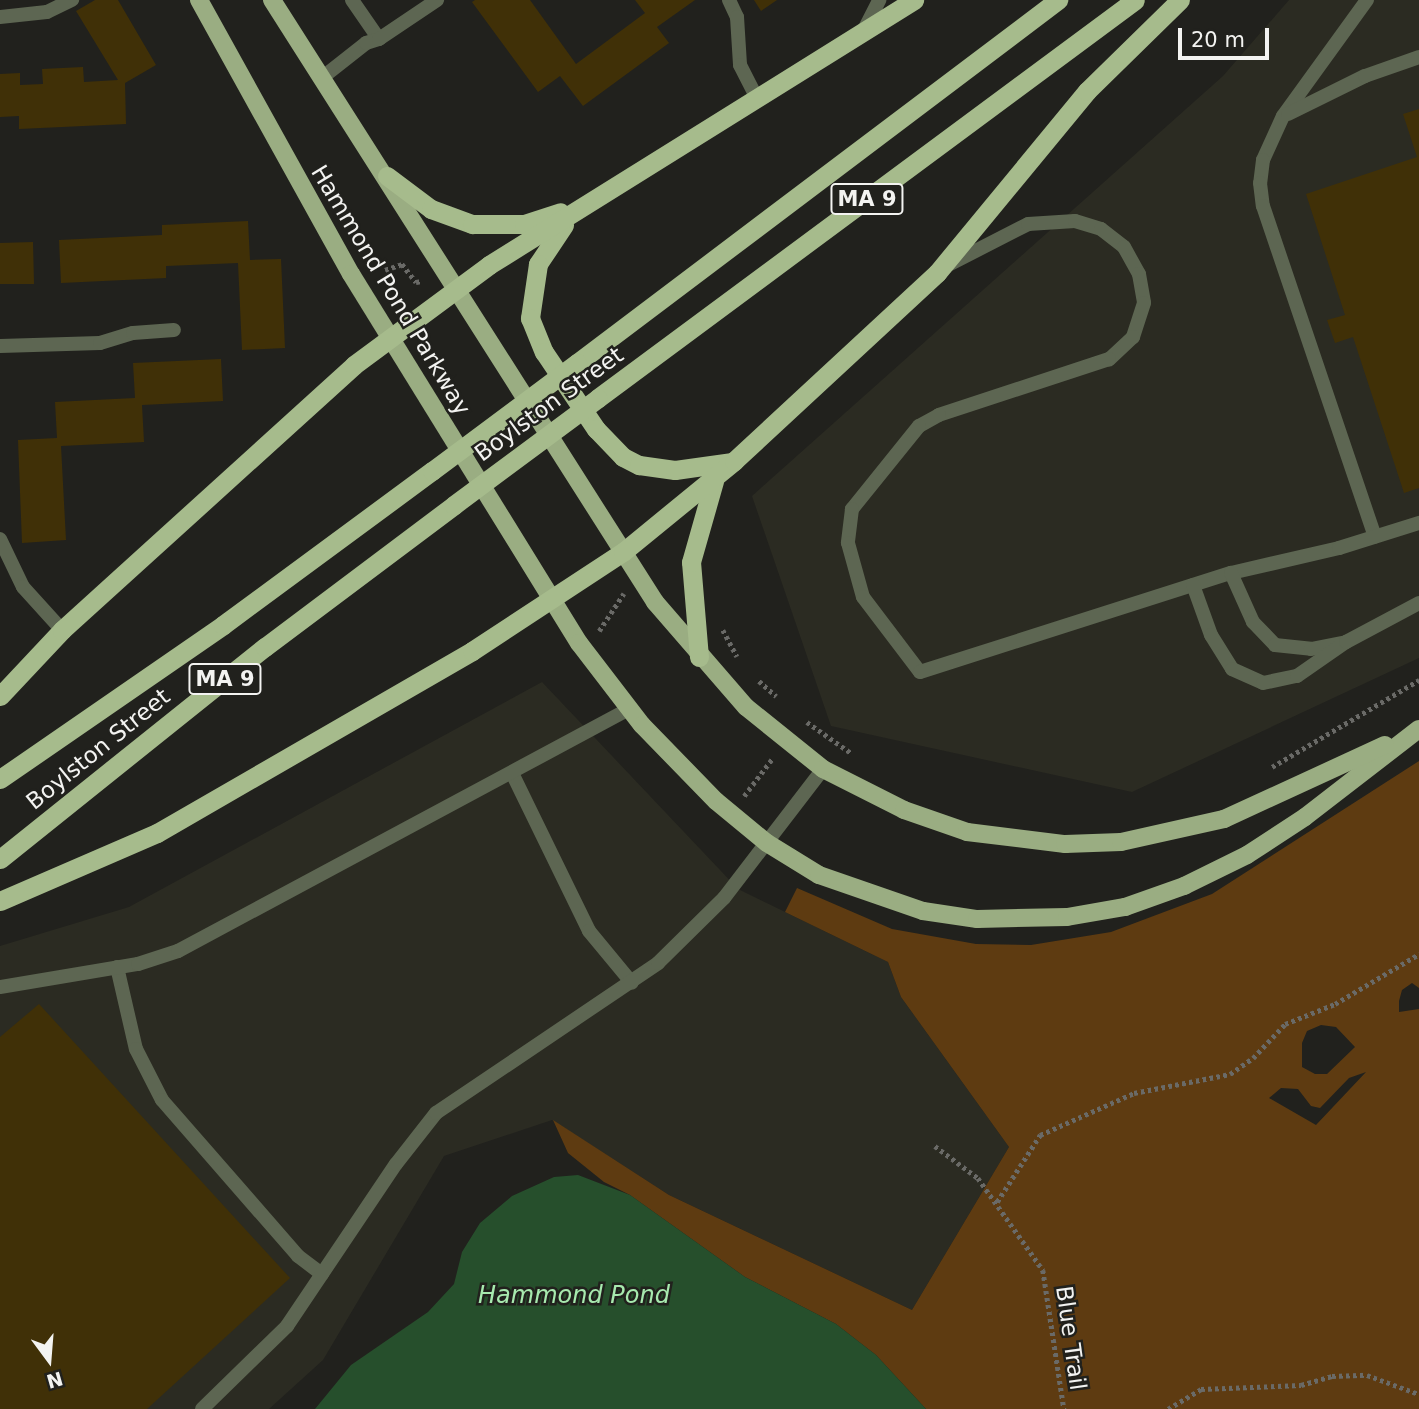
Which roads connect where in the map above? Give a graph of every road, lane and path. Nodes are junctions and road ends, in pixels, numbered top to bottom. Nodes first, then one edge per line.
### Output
1 (72, 0) edge
2 (199, 0) edge
3 (272, 0) edge
4 (352, 0) edge
5 (437, 0) edge
6 (729, 0) edge
7 (879, 0) edge
8 (914, 0) edge
9 (1058, 0) edge
10 (1135, 0) edge
11 (1180, 0) edge
12 (1367, 0) edge
13 (0, 17) edge
14 (862, 33) junction
15 (379, 39) junction
16 (1419, 57) edge
17 (323, 77) junction
18 (757, 99) junction
19 (1283, 116) junction
20 (387, 176) junction
21 (587, 203) junction
22 (385, 270) dead end
23 (937, 273) junction
24 (429, 275) dead end
25 (457, 289) junction
26 (174, 330) dead end
27 (389, 339) junction
28 (0, 346) edge
29 (734, 461) junction
30 (716, 476) junction
31 (1419, 523) edge
32 (1375, 537) junction
33 (0, 539) edge
34 (623, 552) junction
35 (1231, 573) junction
36 (1193, 585) junction
37 (627, 591) dead end
38 (552, 601) junction
39 (1419, 603) edge
40 (719, 621) dead end
41 (62, 629) junction
42 (595, 633) dead end
43 (1346, 642) junction
44 (699, 657) junction
45 (740, 660) dead end
46 (757, 679) dead end
47 (1419, 680) edge
48 (0, 696) edge
49 (779, 700) dead end
50 (629, 709) junction
51 (803, 718) dead end
52 (1419, 729) edge
53 (860, 759) dead end
54 (771, 760) dead end
55 (823, 769) junction
56 (1267, 771) dead end
57 (512, 773) junction
58 (0, 779) edge
59 (741, 799) dead end
60 (767, 843) junction
61 (0, 859) edge
62 (0, 901) edge
63 (1419, 954) edge
64 (117, 967) junction
65 (632, 983) junction
66 (0, 987) edge
67 (935, 1146) dead end
68 (997, 1202) junction
69 (322, 1274) junction
70 (1419, 1394) edge
71 (202, 1409) edge
72 (1064, 1409) edge
73 (1168, 1409) edge

1 - 13 lane
2 - 27 main road, Hammond Pond Parkway
3 - 17 main road, Hammond Pond Parkway
4 - 15 lane
5 - 15 lane
6 - 18 lane
7 - 14 lane
8 - 14 highway
9 - 58 highway, Boylston Street / MA 9, bridge
10 - 61 highway, Boylston Street / MA 9, bridge
11 - 23 highway
12 - 19 lane
14 - 18 highway
15 - 17 lane
16 - 19 lane
17 - 20 main road, Hammond Pond Parkway
18 - 21 highway
19 - 32 lane
20 - 21 highway
20 - 25 main road, Hammond Pond Parkway
21 - 25 highway
21 - 29 highway
22 - 24 path
23 - 29 highway
23 - 36 lane
25 - 27 highway
25 - 34 main road, Hammond Pond Parkway
26 - 28 lane
27 - 38 main road, Hammond Pond Parkway
27 - 41 highway
29 - 30 highway
30 - 34 highway
30 - 44 highway
31 - 32 lane
32 - 35 lane
33 - 41 lane
34 - 38 highway
34 - 44 main road, Hammond Pond Parkway
35 - 36 lane
35 - 43 lane
36 - 43 lane
37 - 42 path
38 - 50 main road, Hammond Pond Parkway
38 - 62 highway
39 - 43 lane
40 - 45 path
41 - 48 highway
44 - 55 main road, Hammond Pond Parkway
46 - 49 path
47 - 56 path
50 - 57 lane
50 - 60 main road, Hammond Pond Parkway
51 - 53 path
52 - 55 main road, Hammond Pond Parkway
52 - 60 main road, Hammond Pond Parkway
54 - 59 path
55 - 60 lane
57 - 64 lane
57 - 65 lane
60 - 65 lane
63 - 68 path
64 - 66 lane
64 - 69 lane
65 - 69 lane
67 - 68 path, Blue Trail
68 - 72 path, Blue Trail
69 - 71 lane
70 - 73 path

